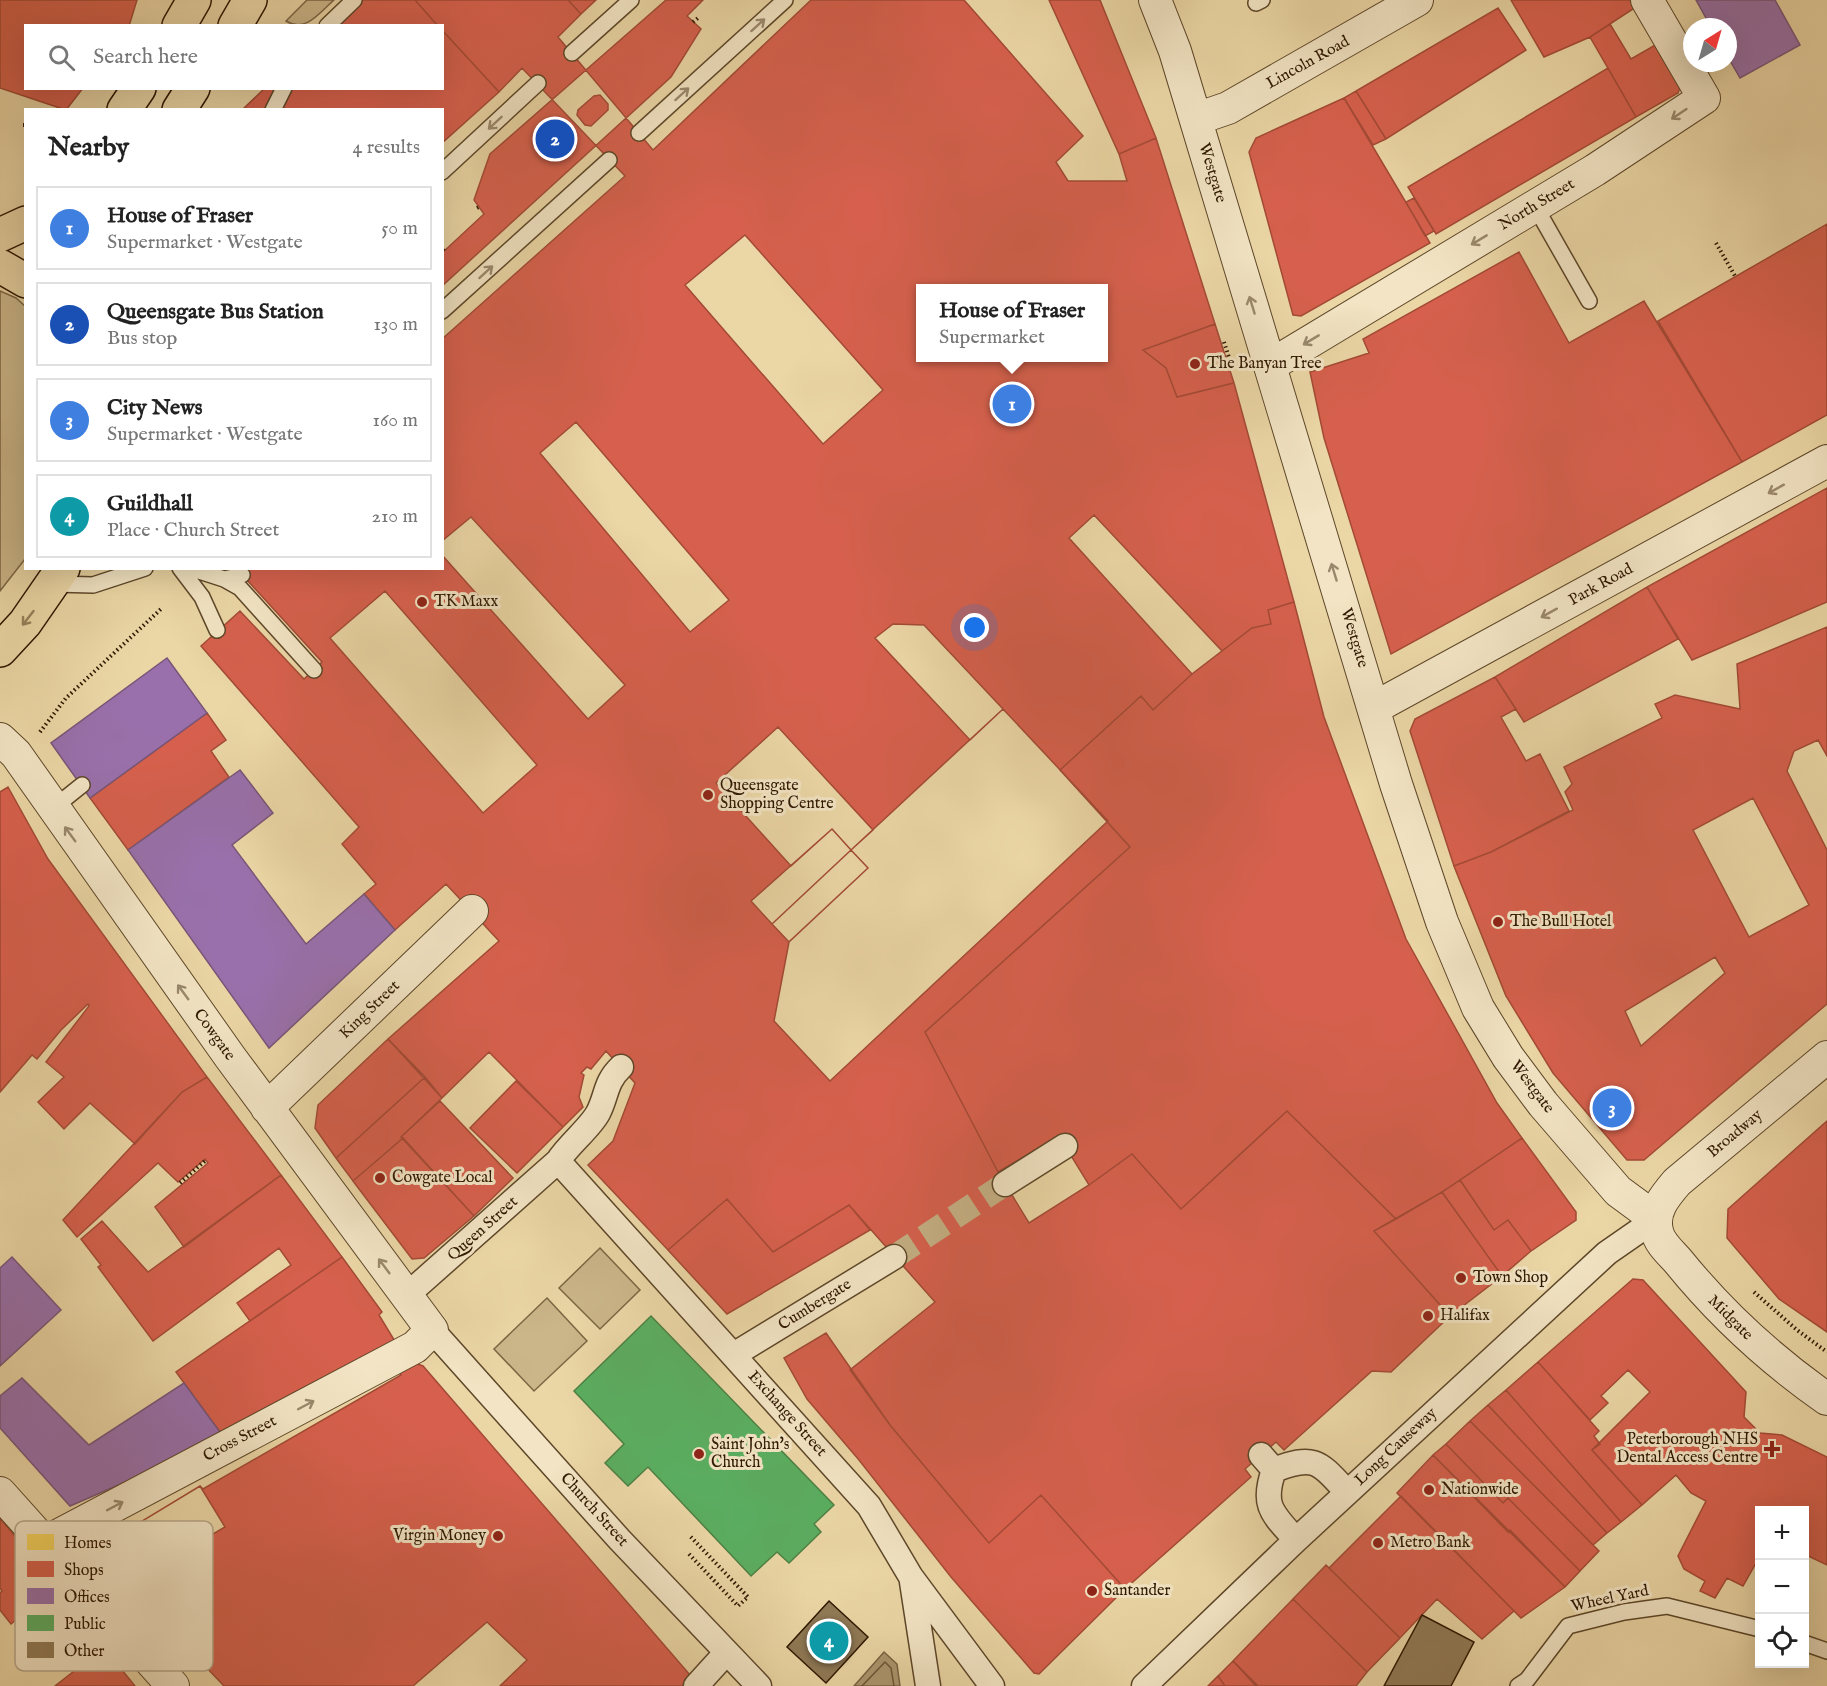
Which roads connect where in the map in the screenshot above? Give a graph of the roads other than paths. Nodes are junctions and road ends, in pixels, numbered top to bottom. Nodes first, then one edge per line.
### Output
1 (194, 0) edge
2 (354, 0) edge
3 (631, 0) edge
4 (785, 0) edge
5 (1155, 0) edge
6 (1417, 0) edge
7 (1647, 0) edge
8 (181, 24) edge
9 (329, 24) edge
10 (572, 53) dead end
11 (538, 83) dead end
12 (138, 90) edge
13 (192, 90) edge
14 (283, 90) edge
15 (125, 108) edge
16 (180, 108) edge
17 (274, 108) edge
18 (1196, 119) junction
19 (639, 133) dead end
20 (609, 160) dead end
21 (444, 170) edge
22 (1535, 206) junction
23 (24, 224) edge
24 (0, 235) edge
25 (0, 266) edge
26 (24, 280) edge
27 (1589, 301) dead end
28 (444, 309) edge
29 (1271, 365) junction
30 (1827, 461) edge
31 (139, 570) edge
32 (182, 570) edge
33 (196, 570) edge
34 (242, 575) dead end
35 (59, 576) edge
36 (224, 579) junction
37 (217, 630) dead end
38 (0, 650) edge
39 (314, 670) dead end
40 (1374, 708) junction
41 (0, 739) edge
42 (82, 785) dead end
43 (52, 808) junction
44 (472, 911) dead end
45 (1827, 1057) edge
46 (621, 1067) dead end
47 (267, 1108) junction
48 (1065, 1146) dead end
49 (558, 1161) junction
50 (1005, 1184) tunnel mouth
51 (1656, 1219) junction
52 (894, 1257) tunnel mouth
53 (407, 1295) junction
54 (432, 1329) junction
55 (735, 1354) junction
56 (1827, 1399) edge
57 (1347, 1492) junction
58 (0, 1493) edge
59 (25, 1521) edge
60 (86, 1521) edge
61 (1296, 1540) junction
62 (911, 1577) junction
63 (1755, 1628) edge
64 (1809, 1645) edge
65 (1827, 1651) edge
66 (726, 1653) junction
67 (159, 1671) edge
68 (1523, 1683) edge
69 (173, 1686) edge
70 (696, 1686) edge
71 (759, 1686) edge
72 (928, 1686) edge
73 (992, 1686) edge
74 (1144, 1686) edge

1 - 8 main road
2 - 9 lane
3 - 10 lane
19 -> 4 lane
5 - 18 street, Westgate
6 - 18 street, Lincoln Road
7 -> 22 street, North Street
11 -> 21 lane
12 - 15 main road
13 - 16 main road
14 - 17 lane
29 -> 18 street, Westgate
28 -> 20 lane
22 - 27 lane
22 -> 29 street, North Street
23 - 24 main road
25 - 26 main road
40 -> 29 street, Westgate
30 -> 40 street, Park Road
31 - 35 lane
32 - 37 lane
33 - 36 lane
34 - 36 lane
35 -> 38 main road
36 - 39 lane
40 - 51 street, Westgate
41 - 43 street, Cowgate
42 - 43 lane
47 -> 43 street, Cowgate
44 - 47 street, King Street
45 - 51 street, Broadway
46 - 49 street, Queen Street
53 -> 47 street, Cowgate
48 - 50 street
49 - 53 street, Queen Street
49 - 55 street, Exchange Street
51 - 56 street, Midgate
51 - 57 street, Long Causeway
52 - 55 street, Cumbergate
53 - 54 street, Cowgate
60 -> 54 street, Cross Street
54 - 66 street, Church Street
55 - 62 street, Exchange Street
57 - 61 street, Long Causeway
57 - 61 street
58 - 59 street
61 - 74 street, Long Causeway
62 - 72 street
62 - 73 street, Exchange Street
63 - 68 lane, Wheel Yard
64 - 65 lane
66 - 70 street
66 - 71 street, Church Street
67 - 69 street

